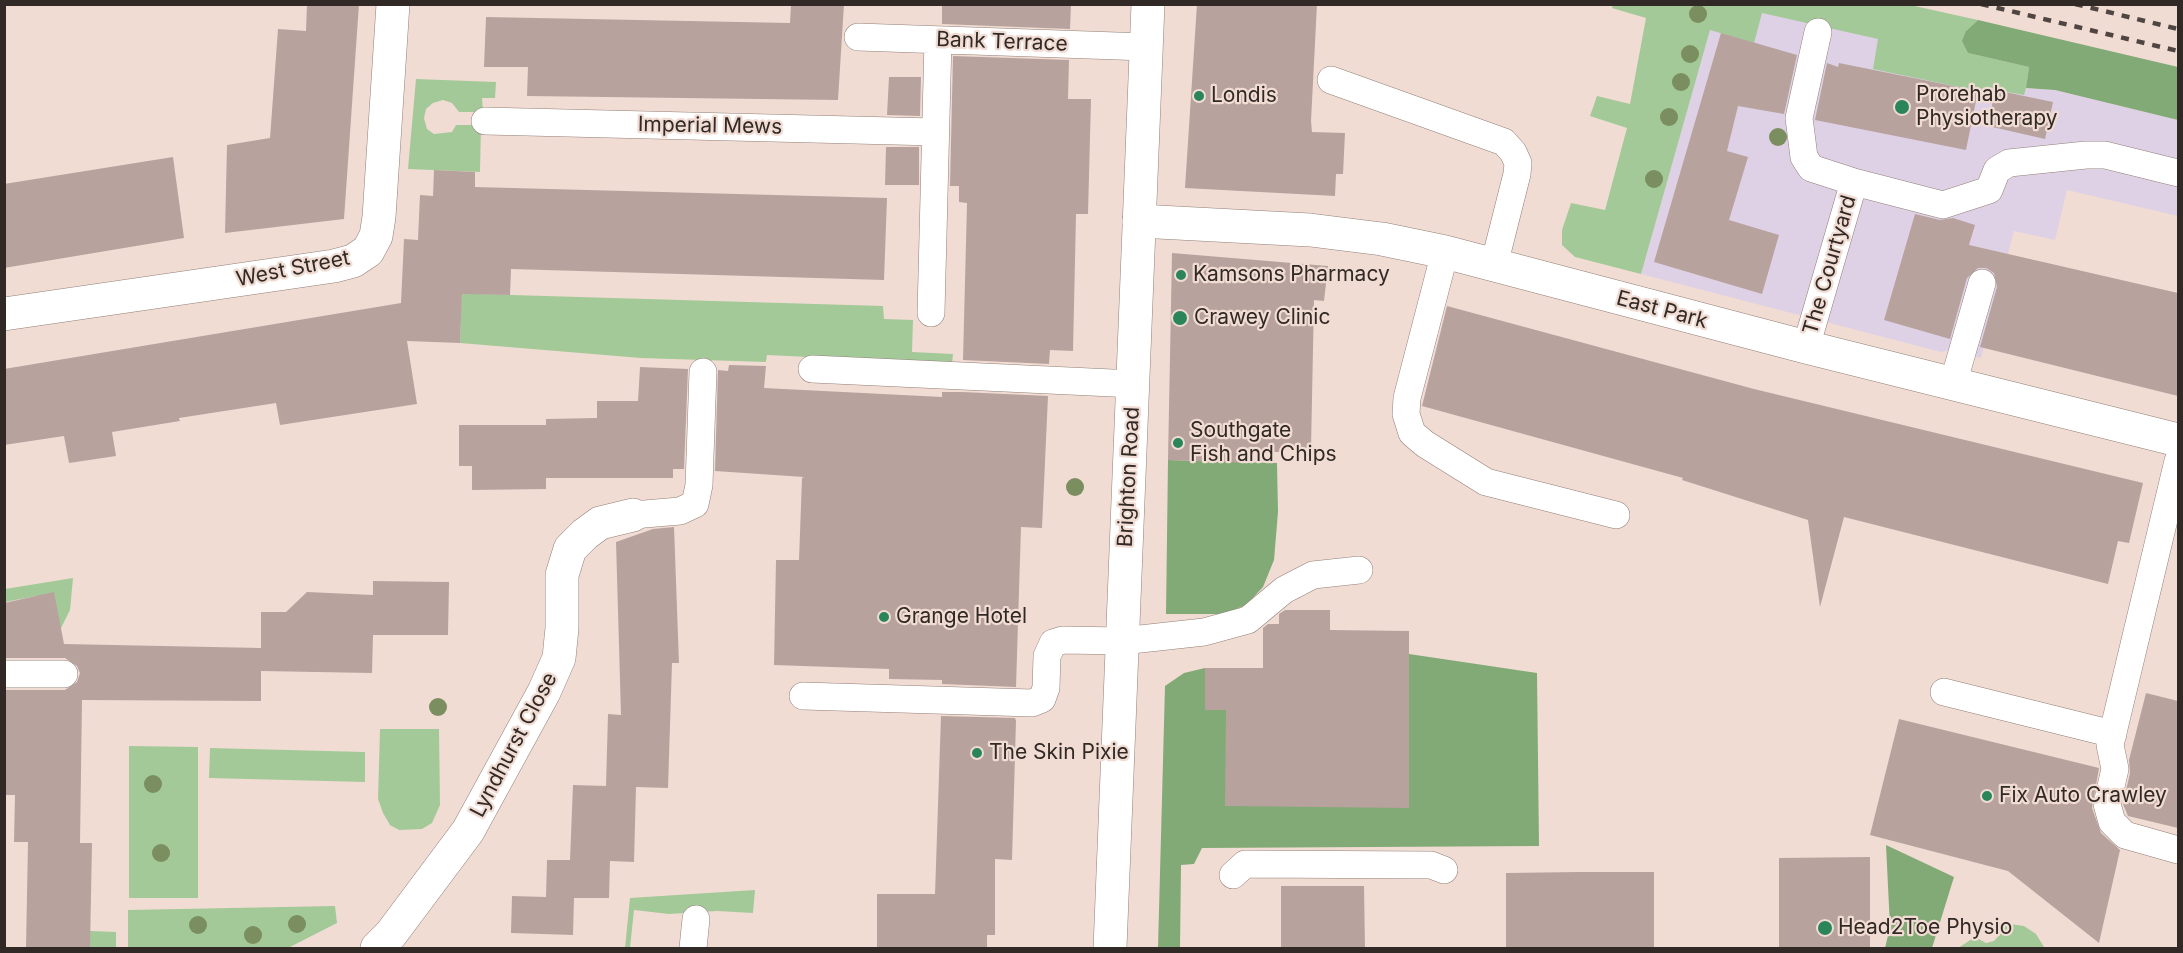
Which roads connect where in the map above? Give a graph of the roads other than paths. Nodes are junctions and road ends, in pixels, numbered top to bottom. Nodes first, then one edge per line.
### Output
1 (393, 4) edge
2 (1148, 4) edge
3 (1818, 32) dead end
4 (858, 37) dead end
5 (939, 40) junction
6 (1146, 47) junction
7 (1331, 81) dead end
8 (485, 121) dead end
9 (934, 132) junction
10 (2178, 173) edge
11 (1854, 182) junction
12 (1139, 221) junction
13 (1445, 252) junction
14 (1494, 265) junction
15 (1982, 283) dead end
16 (931, 313) dead end
17 (4, 314) edge
18 (1806, 347) junction
19 (812, 369) dead end
20 (704, 372) dead end
21 (1134, 384) junction
22 (1953, 384) junction
23 (2178, 440) edge
24 (2178, 461) edge
25 (633, 515) joint
26 (1616, 515) dead end
27 (1359, 570) dead end
28 (1122, 641) junction
29 (4, 674) edge
30 (64, 674) dead end
31 (1944, 692) dead end
32 (803, 696) dead end
33 (2113, 734) junction
34 (2178, 849) edge
35 (1444, 870) dead end
36 (1233, 875) dead end
37 (696, 919) dead end
38 (377, 948) edge
39 (693, 948) edge
40 (1110, 948) edge

1 - 17 street, West Street
2 - 6 street, Brighton Road
3 - 11 lane, The Courtyard
4 - 5 lane, Bank Terrace
5 - 6 lane, Bank Terrace
5 - 9 lane
6 - 12 street, Brighton Road
7 - 14 lane
8 - 9 lane, Imperial Mews
9 - 16 lane
10 - 11 lane, The Courtyard
11 - 18 lane, The Courtyard
12 - 13 street, East Park
12 - 21 street, Brighton Road
13 - 14 street, East Park
13 - 26 lane
14 - 18 street, East Park
15 - 22 lane
18 - 22 street, East Park
19 - 21 lane
20 - 25 lane
21 - 28 street, Brighton Road
22 - 23 street, East Park
24 - 33 lane
25 - 38 street, Lyndhurst Close
27 - 28 lane
28 - 32 lane
28 - 40 street, Brighton Road
29 - 30 lane
31 - 33 lane
33 - 34 lane
35 - 36 lane
37 - 39 lane

